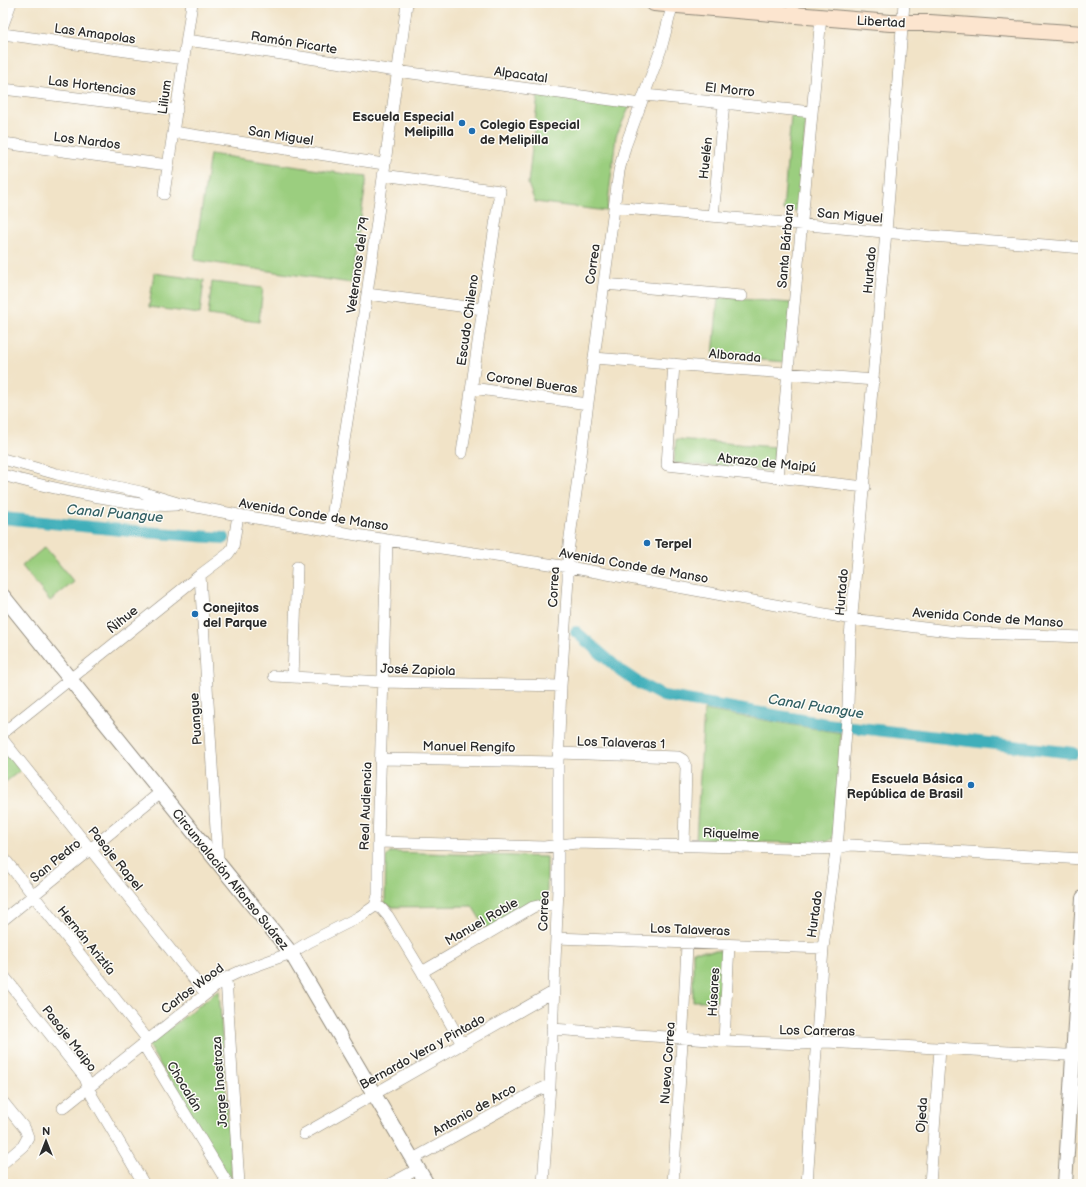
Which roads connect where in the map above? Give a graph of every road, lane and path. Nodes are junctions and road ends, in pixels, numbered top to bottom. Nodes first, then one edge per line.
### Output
1 (11, 3) edge
2 (192, 3) edge
3 (407, 3) edge
4 (654, 3) edge
5 (904, 3) edge
6 (673, 4) edge
7 (718, 6) edge
8 (820, 17) junction
9 (902, 23) junction
10 (3, 25) edge
11 (3, 34) edge
12 (1083, 34) edge
13 (186, 40) junction
14 (184, 59) junction
15 (398, 71) junction
16 (3, 89) edge
17 (643, 99) junction
18 (724, 103) junction
19 (177, 110) junction
20 (812, 112) junction
21 (173, 132) junction
22 (3, 144) edge
23 (168, 165) junction
24 (384, 170) junction
25 (500, 191) joint
26 (164, 194) dead end
27 (614, 207) junction
28 (713, 216) junction
29 (801, 224) junction
30 (886, 232) junction
31 (1083, 248) edge
32 (604, 284) junction
33 (367, 294) junction
34 (742, 296) dead end
35 (483, 309) junction
36 (594, 358) junction
37 (674, 364) junction
38 (788, 373) junction
39 (874, 380) junction
40 (472, 388) junction
41 (588, 404) junction
42 (462, 453) dead end
43 (3, 459) edge
44 (3, 475) edge
45 (778, 478) junction
46 (864, 487) junction
47 (181, 504) junction
48 (238, 515) junction
49 (330, 530) junction
50 (387, 540) junction
51 (297, 567) dead end
52 (569, 567) junction
53 (200, 575) junction
54 (3, 596) edge
55 (852, 619) junction
56 (1083, 637) edge
57 (274, 676) dead end
58 (293, 677) junction
59 (70, 678) junction
60 (383, 682) junction
61 (561, 686) junction
62 (3, 732) edge
63 (3, 740) edge
64 (558, 758) junction
65 (380, 759) junction
66 (162, 791) junction
67 (378, 844) junction
68 (558, 845) junction
69 (684, 846) junction
70 (837, 848) junction
71 (90, 849) junction
72 (3, 857) edge
73 (1083, 859) edge
74 (218, 861) junction
75 (33, 896) junction
76 (1083, 898) edge
77 (557, 905) junction
78 (375, 906) junction
79 (3, 920) edge
80 (556, 938) junction
81 (688, 944) junction
82 (729, 945) junction
83 (823, 948) junction
84 (291, 953) junction
85 (422, 972) junction
86 (3, 976) edge
87 (226, 978) junction
88 (554, 992) junction
89 (206, 994) junction
90 (552, 1029) junction
91 (682, 1038) junction
92 (724, 1041) junction
93 (146, 1042) junction
94 (816, 1043) junction
95 (462, 1044) junction
96 (940, 1048) junction
97 (1078, 1056) edge
98 (550, 1085) junction
99 (89, 1087) junction
100 (374, 1094) junction
101 (3, 1102) edge
102 (63, 1108) dead end
103 (304, 1134) dead end
104 (3, 1163) edge
105 (415, 1164) junction
106 (144, 1184) edge
107 (228, 1184) edge
108 (240, 1184) edge
109 (390, 1184) edge
110 (427, 1184) edge
111 (543, 1184) edge
112 (673, 1184) edge
113 (807, 1184) edge
114 (930, 1184) edge
115 (1065, 1184) edge

1 - 10 street
2 - 13 street, Lilium
3 - 15 street, Veteranos del 79
4 - 6 main road, Libertad
5 - 9 street, Hurtado
6 - 7 main road, Libertad
6 - 17 street, Correa
7 - 8 main road, Libertad
8 - 9 main road, Libertad
8 - 20 street, Santa Bárbara
9 - 12 main road, Libertad
9 - 30 street, Hurtado
11 - 14 street, Las Amapolas
13 - 14 street, Lilium
13 - 15 street, Ramón Picarte
14 - 19 street, Lilium
15 - 17 street, Alpacatal
15 - 24 street, Veteranos del 79
16 - 19 street, Las Hortencias
17 - 18 street, El Morro
17 - 27 street, Correa
18 - 20 street, El Morro
18 - 28 street, Huelén
19 - 21 street, Lilium
20 - 29 street, Santa Bárbara
21 - 23 street, Lilium
21 - 24 street, San Miguel
22 - 23 street, Los Nardos
23 - 26 street, Lilium
24 - 25 street, San Miguel
24 - 33 street, Veteranos del 79
25 - 35 street, Escudo Chileno
27 - 28 street, San Miguel
27 - 32 street, Correa
28 - 29 street, San Miguel
29 - 30 street, San Miguel
29 - 38 street, Santa Bárbara
30 - 31 street, San Miguel
30 - 39 street, Hurtado
32 - 34 street
32 - 36 street, Correa
33 - 35 street
33 - 49 street, Veteranos del 79
35 - 40 street, Escudo Chileno
36 - 37 street, Alborada
36 - 41 street, Correa
37 - 38 street, Alborada
37 - 45 street, Abrazo de Maipú
38 - 39 street, Alborada
38 - 45 street, Santa Bárbara
39 - 46 street, Hurtado
40 - 41 street, Coronel Bueras
40 - 42 street, Escudo Chileno
41 - 52 street, Correa
43 - 47 street, Avenida Conde de Manso
44 - 47 street, Avenida Conde de Manso
45 - 46 street, Abrazo de Maipú
46 - 55 street, Hurtado
47 - 48 street, Avenida Conde de Manso
48 - 49 street, Avenida Conde de Manso
48 - 53 street, Ñihue
49 - 50 street, Avenida Conde de Manso
50 - 52 street, Avenida Conde de Manso
50 - 60 street, Real Audiencia
51 - 58 street
52 - 55 street, Avenida Conde de Manso
52 - 61 street, Correa
53 - 59 street, Ñihue
53 - 74 street, Puangue
54 - 59 street, Circunvalación Alfonso Suárez
55 - 56 street, Avenida Conde de Manso
55 - 70 street, Hurtado
57 - 58 street, José Zapiola
58 - 60 street, José Zapiola
59 - 62 street, Ñihue
59 - 66 street, Circunvalación Alfonso Suárez
60 - 61 street, José Zapiola
60 - 65 street, Real Audiencia
61 - 64 street, Correa
63 - 71 street, Pasaje Rapel
64 - 65 street, Manuel Rengifo
64 - 68 street, Correa
64 - 69 street, Los Talaveras 1
65 - 67 street, Real Audiencia
66 - 71 street, San Pedro
66 - 74 street, Circunvalación Alfonso Suárez
67 - 68 street, Riquelme
67 - 78 street, Real Audiencia
68 - 69 street, Riquelme
68 - 77 street, Correa
69 - 70 street, Riquelme
70 - 73 street, Riquelme
70 - 83 street, Hurtado
71 - 75 street, San Pedro
71 - 89 street, Pasaje Rapel
72 - 75 street, Hernán Ariztía
74 - 84 street, Circunvalación Alfonso Suárez
75 - 79 street, San Pedro
75 - 93 street, Hernán Ariztía
76 - 97 street
77 - 80 street, Correa
77 - 85 street, Manuel Roble
78 - 84 street, Carlos Wood
78 - 85 street
80 - 81 street, Los Talaveras
80 - 88 street, Correa
81 - 82 street, Los Talaveras
81 - 91 street, Nueva Correa
82 - 83 street, Los Talaveras
82 - 92 street, Húsares
83 - 94 street, Hurtado
84 - 87 street, Carlos Wood
84 - 100 street, Circunvalación Alfonso Suárez
85 - 95 street
86 - 99 street, Pasaje Maipo
87 - 89 street, Carlos Wood
87 - 108 street, Jorge Inostroza
88 - 90 street, Correa
88 - 95 street, Bernardo Vera y Pintado
89 - 93 street, Carlos Wood
90 - 91 street, Los Carreras
90 - 98 street, Correa
91 - 92 street, Los Carreras
91 - 112 street, Nueva Correa
92 - 94 street, Los Carreras
93 - 99 street, Carlos Wood
93 - 107 street, Chocalán
94 - 96 street, Los Carreras
94 - 113 street, Hurtado
95 - 100 street, Bernardo Vera y Pintado
96 - 97 street, Los Carreras
96 - 114 street, Ojeda
97 - 115 street
98 - 105 street, Antonio de Arco
98 - 111 street, Correa
99 - 102 street, Carlos Wood
99 - 106 street, Pasaje Maipo
100 - 103 street, Bernardo Vera y Pintado
100 - 105 street, Circunvalación Alfonso Suárez
101 - 104 street
105 - 109 street, Antonio de Arco
105 - 110 street, Circunvalación Alfonso Suárez

